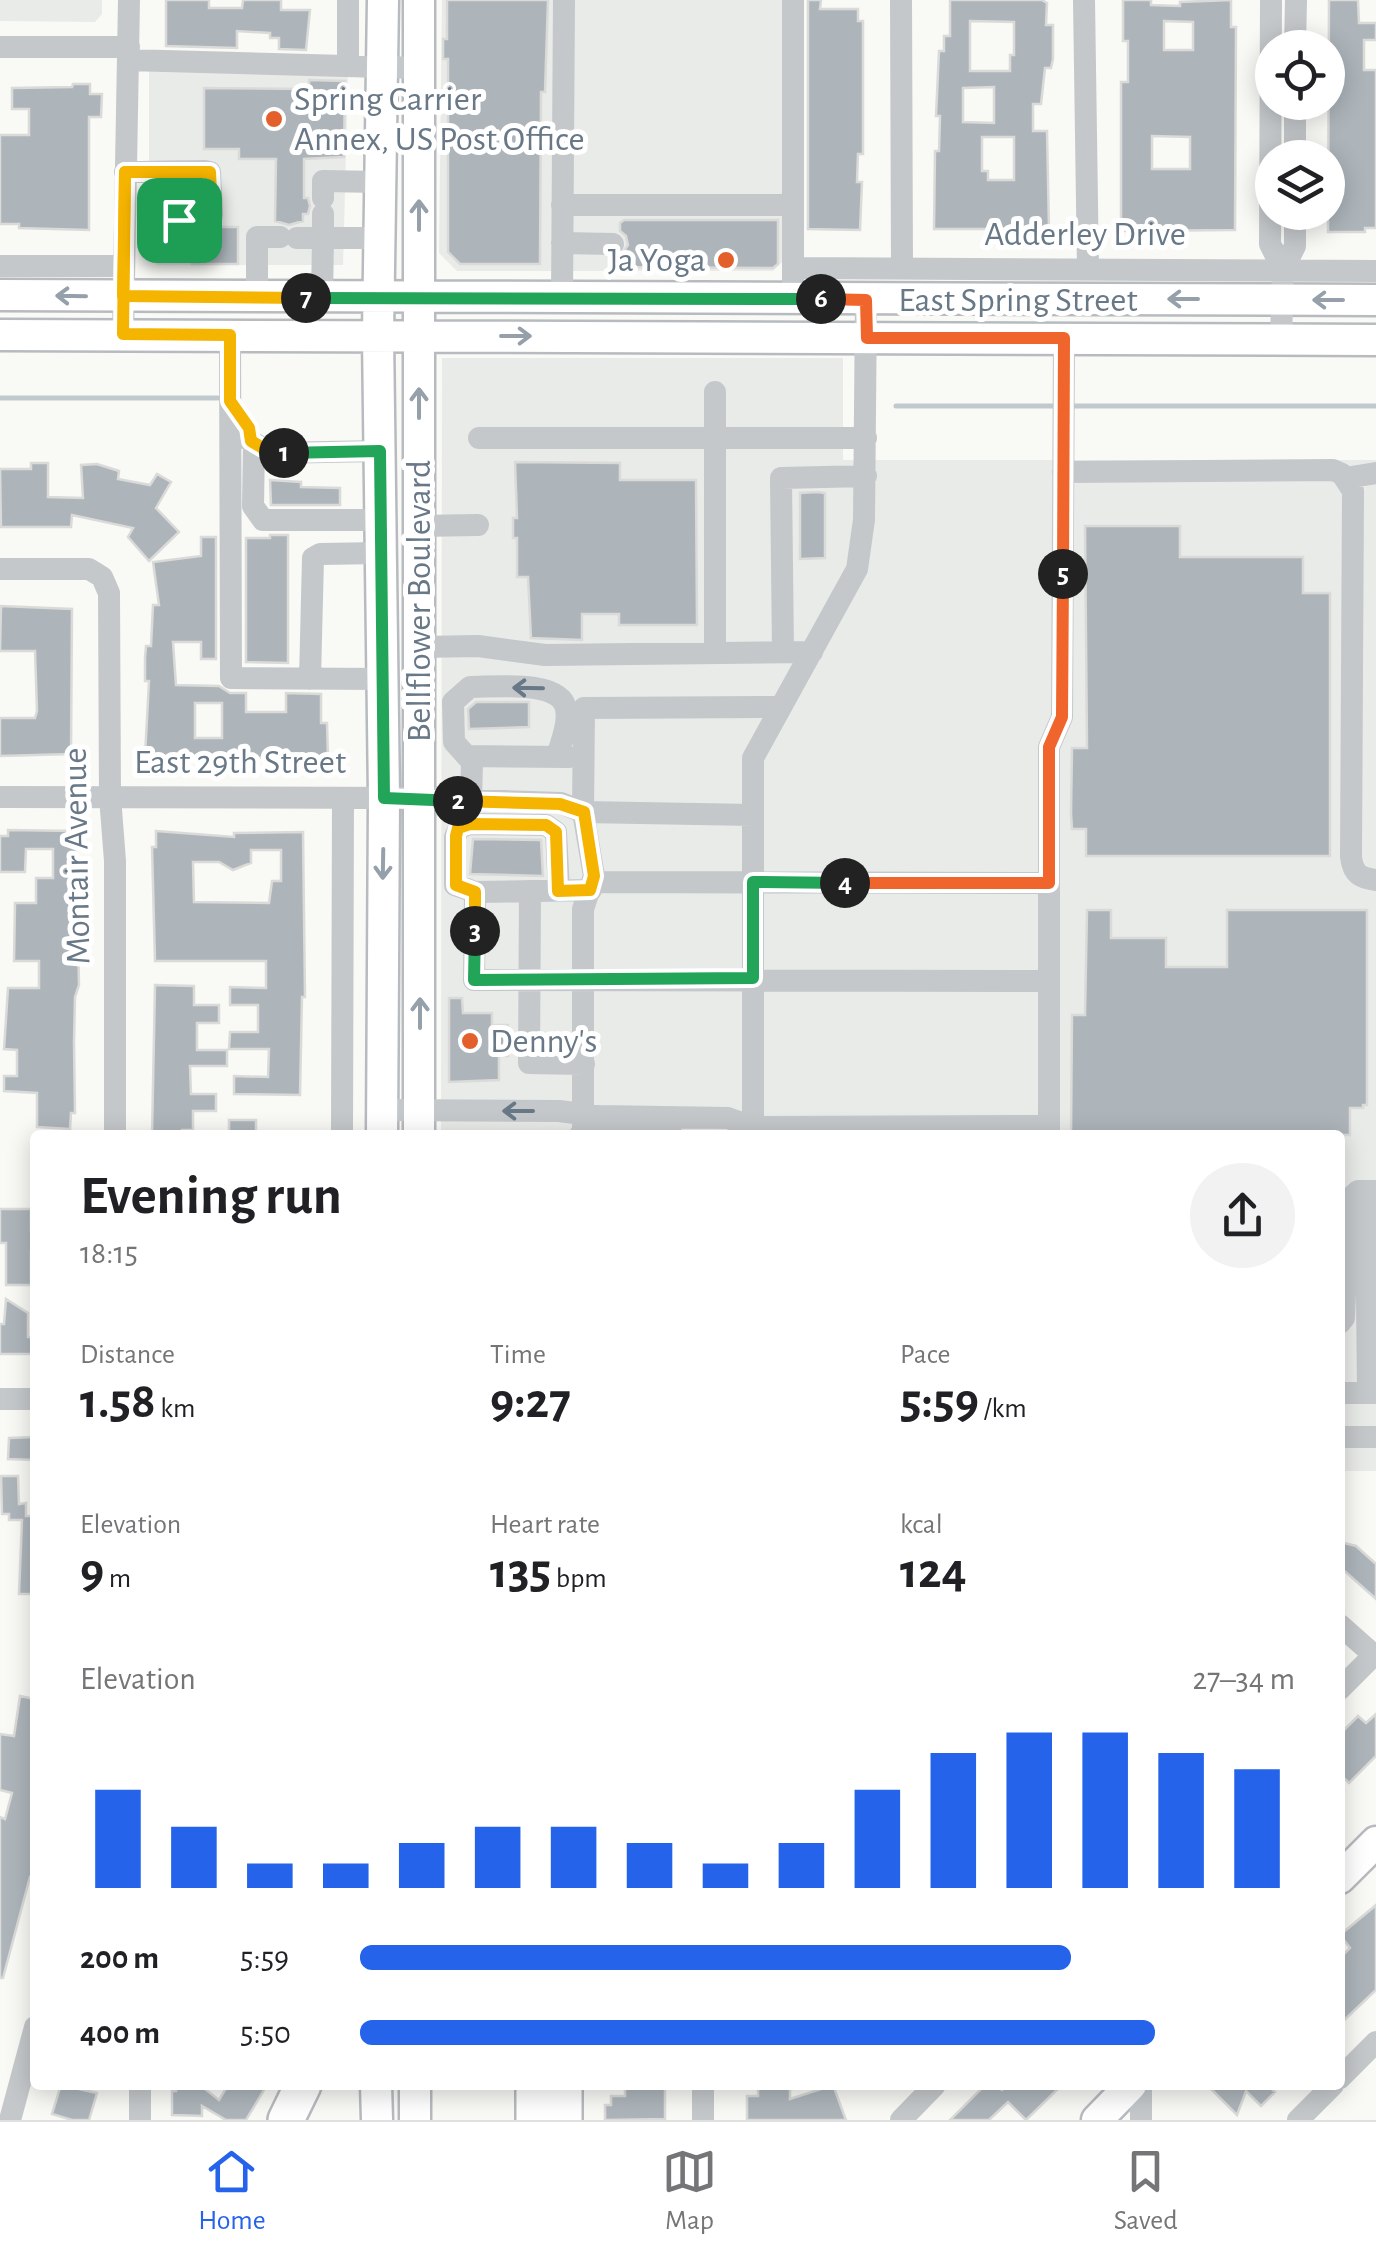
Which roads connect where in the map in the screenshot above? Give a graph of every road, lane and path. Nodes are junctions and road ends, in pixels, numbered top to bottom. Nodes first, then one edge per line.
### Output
1 (129, 0) edge
2 (348, 0) edge
3 (383, 0) edge
4 (418, 0) edge
5 (564, 0) edge
6 (793, 0) edge
7 (900, 0) edge
8 (1084, 0) edge
9 (1271, 0) edge
10 (1296, 0) edge
11 (1295, 30) edge
12 (0, 46) edge
13 (128, 54) junction
14 (348, 65) junction
15 (382, 67) junction
16 (418, 68) junction
17 (125, 172) junction
18 (169, 172) dead end
19 (380, 182) junction
20 (562, 205) junction
21 (793, 205) junction
22 (323, 217) junction
23 (1294, 230) edge
24 (379, 238) junction
25 (562, 243) junction
26 (613, 244) dead end
27 (0, 266) edge
28 (902, 268) junction
29 (1088, 269) junction
30 (1376, 271) edge
31 (122, 282) junction
32 (793, 283) junction
33 (1282, 285) junction
34 (0, 296) edge
35 (256, 298) junction
36 (322, 298) junction
37 (378, 298) junction
38 (419, 298) junction
39 (562, 298) junction
40 (866, 300) junction
41 (1376, 300) edge
42 (123, 334) junction
43 (230, 335) junction
44 (0, 336) edge
45 (378, 336) junction
46 (419, 336) junction
47 (867, 338) junction
48 (1282, 339) junction
49 (1376, 340) edge
50 (1064, 353) junction
51 (714, 392) dead end
52 (230, 412) junction
53 (478, 438) dead end
54 (715, 438) junction
55 (866, 438) junction
56 (252, 442) junction
57 (380, 451) junction
58 (1064, 472) junction
59 (1376, 473) edge
60 (866, 476) junction
61 (1345, 478) junction
62 (380, 520) junction
63 (419, 526) junction
64 (478, 526) dead end
65 (381, 553) junction
66 (0, 569) edge
67 (420, 647) junction
68 (783, 652) junction
69 (812, 652) junction
70 (715, 653) junction
71 (310, 679) junction
72 (382, 679) junction
73 (781, 707) junction
74 (467, 756) junction
75 (557, 757) junction
76 (584, 757) junction
77 (110, 796) junction
78 (0, 797) edge
79 (343, 798) junction
80 (384, 798) junction
81 (420, 798) junction
82 (471, 802) junction
83 (584, 812) junction
84 (753, 816) junction
85 (1376, 880) edge
86 (753, 882) junction
87 (1049, 883) junction
88 (592, 886) junction
89 (530, 891) junction
90 (558, 891) junction
91 (475, 892) junction
92 (753, 978) junction
93 (529, 980) junction
94 (584, 980) junction
95 (1049, 981) junction
96 (584, 1064) junction
97 (420, 1123) edge
98 (383, 1127) edge
99 (114, 1130) edge
100 (342, 1130) edge
101 (582, 1130) edge
102 (743, 1130) edge
103 (746, 1130) edge
104 (1048, 1130) edge
105 (1371, 1191) edge
106 (1371, 1227) edge
107 (1345, 1298) edge
108 (1372, 1393) edge
109 (1345, 1394) edge
110 (30, 1398) edge
111 (0, 1399) edge
112 (1345, 1437) edge
113 (1376, 1437) edge
114 (1345, 1629) edge
115 (1375, 1655) edge
116 (1345, 1684) edge
117 (1376, 1842) edge
118 (1345, 1873) edge
119 (1376, 2042) edge
120 (30, 2046) edge
121 (1345, 2073) edge
122 (140, 2090) edge
123 (301, 2090) edge
124 (376, 2090) edge
125 (414, 2090) edge
126 (534, 2090) edge
127 (564, 2090) edge
128 (704, 2090) edge
129 (930, 2090) edge
130 (1126, 2090) edge
131 (1141, 2090) edge
132 (1328, 2090) edge
133 (10, 2120) edge
134 (140, 2120) edge
135 (286, 2120) edge
136 (377, 2120) edge
137 (414, 2120) edge
138 (534, 2120) edge
139 (564, 2120) edge
140 (703, 2120) edge
141 (901, 2120) edge
142 (1096, 2120) edge
143 (1141, 2120) edge
144 (1298, 2120) edge

1 - 13 street
2 - 14 street
3 - 15 main road, Bellflower Boulevard
4 - 16 main road, Bellflower Boulevard
5 - 20 street
6 - 21 street
7 - 28 street
8 - 29 street
9 - 33 street
10 - 11 street
12 - 13 street
13 - 14 street
13 - 17 street
14 - 15 street
15 - 16 street
15 - 19 main road, Bellflower Boulevard
38 -> 16 main road, Bellflower Boulevard
17 - 18 street
17 - 31 street
19 - 22 street
19 - 24 main road, Bellflower Boulevard
20 - 21 street
20 - 25 street
21 - 32 street
22 - 24 street
22 - 35 street
22 - 36 street
23 - 33 street
24 - 37 main road, Bellflower Boulevard
25 - 26 street
25 - 39 street
27 - 31 street, East Spring Street
28 - 29 street, Adderley Drive
28 - 32 street, Adderley Drive
29 - 33 street, Adderley Drive
30 - 33 street, Adderley Drive
31 -> 34 main road, East Spring Street
31 - 35 main road, East Spring Street
31 - 42 street
32 - 39 main road, East Spring Street
32 - 40 main road, East Spring Street
33 -> 40 main road, East Spring Street
41 -> 33 main road, East Spring Street
33 - 48 street
35 - 36 main road, East Spring Street
36 - 37 main road, East Spring Street
37 - 38 main road, East Spring Street
37 - 45 main road, Bellflower Boulevard
38 - 39 main road, East Spring Street
38 - 46 main road, Bellflower Boulevard
40 - 47 street
42 - 43 main road, East Spring Street
42 - 44 main road, East Spring Street
43 - 45 main road, East Spring Street
43 - 52 street
45 - 46 main road, East Spring Street
45 - 57 main road, Bellflower Boulevard
46 -> 47 main road, East Spring Street
63 -> 46 main road, Bellflower Boulevard
47 - 50 main road, East Spring Street
47 - 55 street
48 - 49 main road, East Spring Street
48 - 50 main road, East Spring Street
50 - 58 street
51 - 54 street
52 - 56 street
52 - 71 street
53 - 54 street
54 - 55 street
54 - 70 street
55 - 60 street
56 - 57 street
56 - 62 street
57 - 62 main road, Bellflower Boulevard
58 - 61 street
58 - 87 street
59 - 61 street
60 - 68 street
60 - 69 street
61 - 85 street
62 - 65 main road, Bellflower Boulevard
63 - 64 street
63 - 67 main road, Bellflower Boulevard
65 - 71 street
65 - 72 main road, Bellflower Boulevard
66 - 77 street, Montair Avenue
67 - 70 street
67 - 81 main road, Bellflower Boulevard
68 - 69 street
68 - 70 street
69 - 73 street
71 - 72 street
72 - 80 main road, Bellflower Boulevard
73 - 76 street
73 - 84 street
74 - 75 street
75 -> 74 street
74 - 82 street
75 - 76 street
76 - 83 street
77 - 78 street, East 29th Street
77 - 79 street, East 29th Street
77 - 99 street, Montair Avenue
79 - 80 street, East 29th Street
79 - 100 street
80 - 81 street, East 29th Street
80 -> 98 main road, Bellflower Boulevard
81 - 82 street, East 29th Street
97 -> 81 main road, Bellflower Boulevard
82 - 83 street, East 29th Street
83 - 84 street, East 29th Street
83 - 88 street
84 - 86 street
86 - 87 street
86 - 88 street
86 - 92 street
87 - 95 street
88 - 90 street
88 - 94 street
89 - 90 street
89 - 91 street
89 - 93 street
90 - 91 street
91 - 93 street
92 - 94 street
92 - 95 street
92 - 103 street
93 - 94 street
93 - 96 street
94 - 96 street
95 - 104 street
96 - 101 street
97 - 98 street
101 -> 97 street
101 - 102 street
105 - 106 street
105 - 107 street
106 - 108 street
108 - 109 street
110 - 111 street
112 - 113 street
114 - 115 street
115 - 116 street
117 - 118 main road
119 - 121 street
120 - 133 street
122 - 134 street
123 - 135 highway
124 - 136 main road
125 - 137 main road
126 - 138 highway
127 - 139 highway
128 - 140 street
129 - 141 street
130 - 142 main road
131 - 143 street
132 - 144 street

